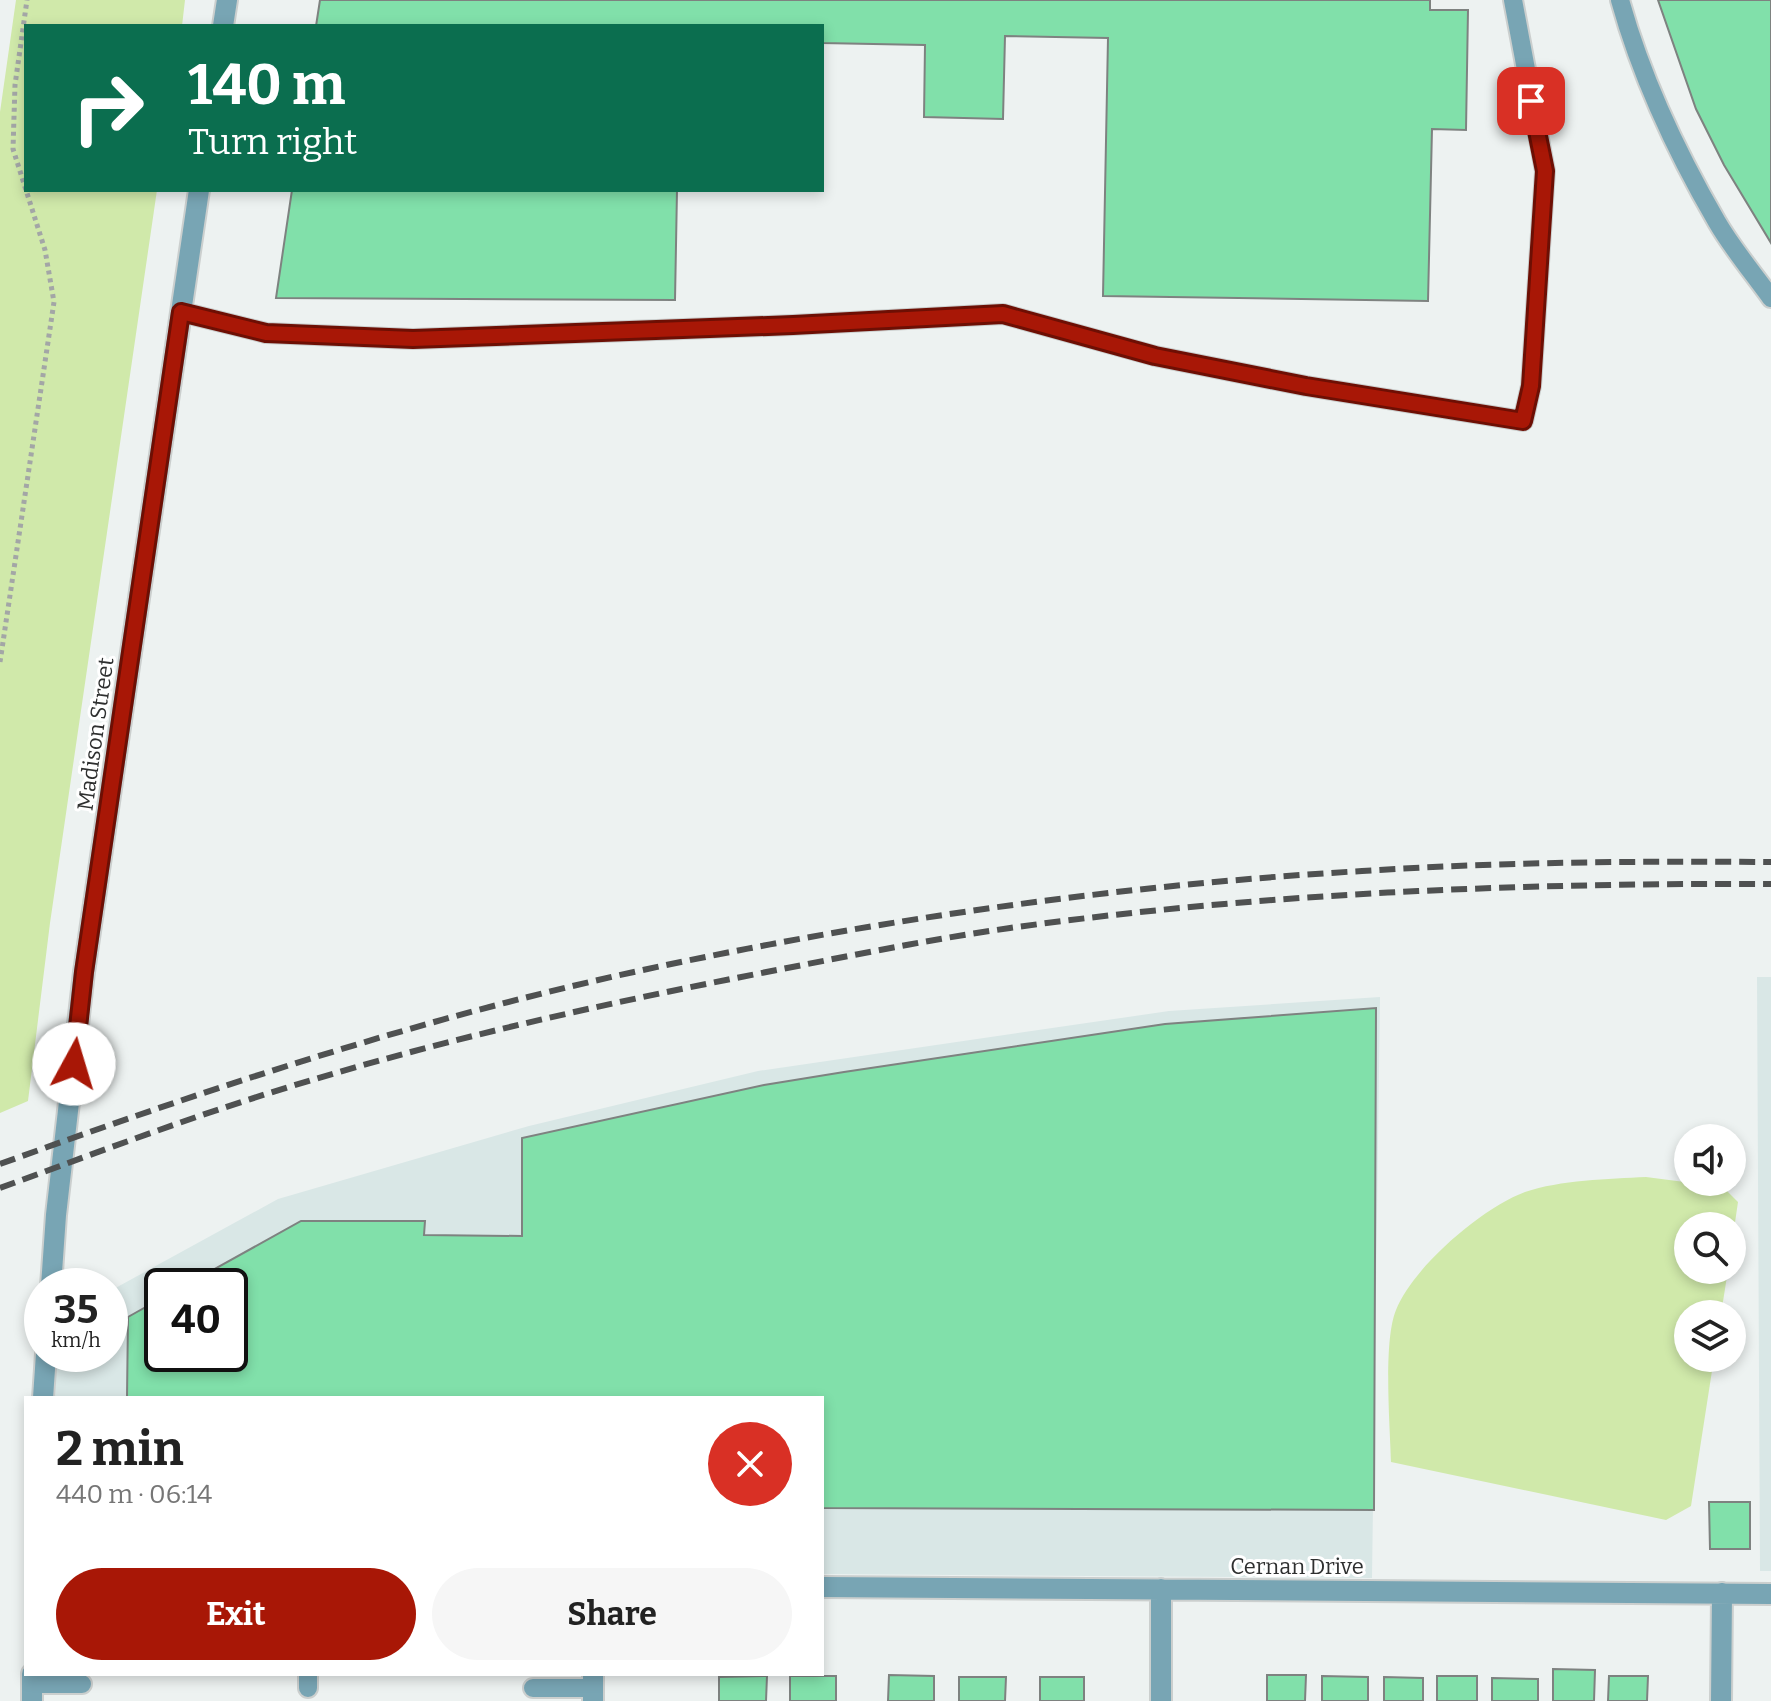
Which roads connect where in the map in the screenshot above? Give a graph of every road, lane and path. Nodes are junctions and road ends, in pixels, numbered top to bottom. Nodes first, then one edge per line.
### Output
1 (27, 0) edge
2 (227, 0) edge
3 (1513, 0) edge
4 (1620, 0) edge
5 (223, 24) edge
6 (24, 184) edge
7 (27, 192) edge
8 (199, 192) edge
9 (1771, 298) edge
10 (181, 312) junction
11 (0, 662) edge
12 (52, 1268) edge
13 (45, 1372) edge
14 (43, 1396) edge
15 (824, 1587) edge
16 (1161, 1589) junction
17 (1722, 1593) junction
18 (1771, 1594) edge
19 (82, 1684) dead end
20 (32, 1686) edge
21 (533, 1688) dead end
22 (593, 1688) edge
23 (1161, 1701) edge
24 (1721, 1701) edge

1 - 6 path
2 - 5 street
3 - 10 lane
4 - 9 lane
7 - 11 path
8 - 10 street, Madison Street
10 - 12 street, Madison Street
13 - 14 street
15 - 16 street, Cernan Drive
16 - 17 street, Cernan Drive
16 - 23 street
17 - 18 street, Cernan Drive
17 - 24 street
19 - 20 lane
21 - 22 lane

